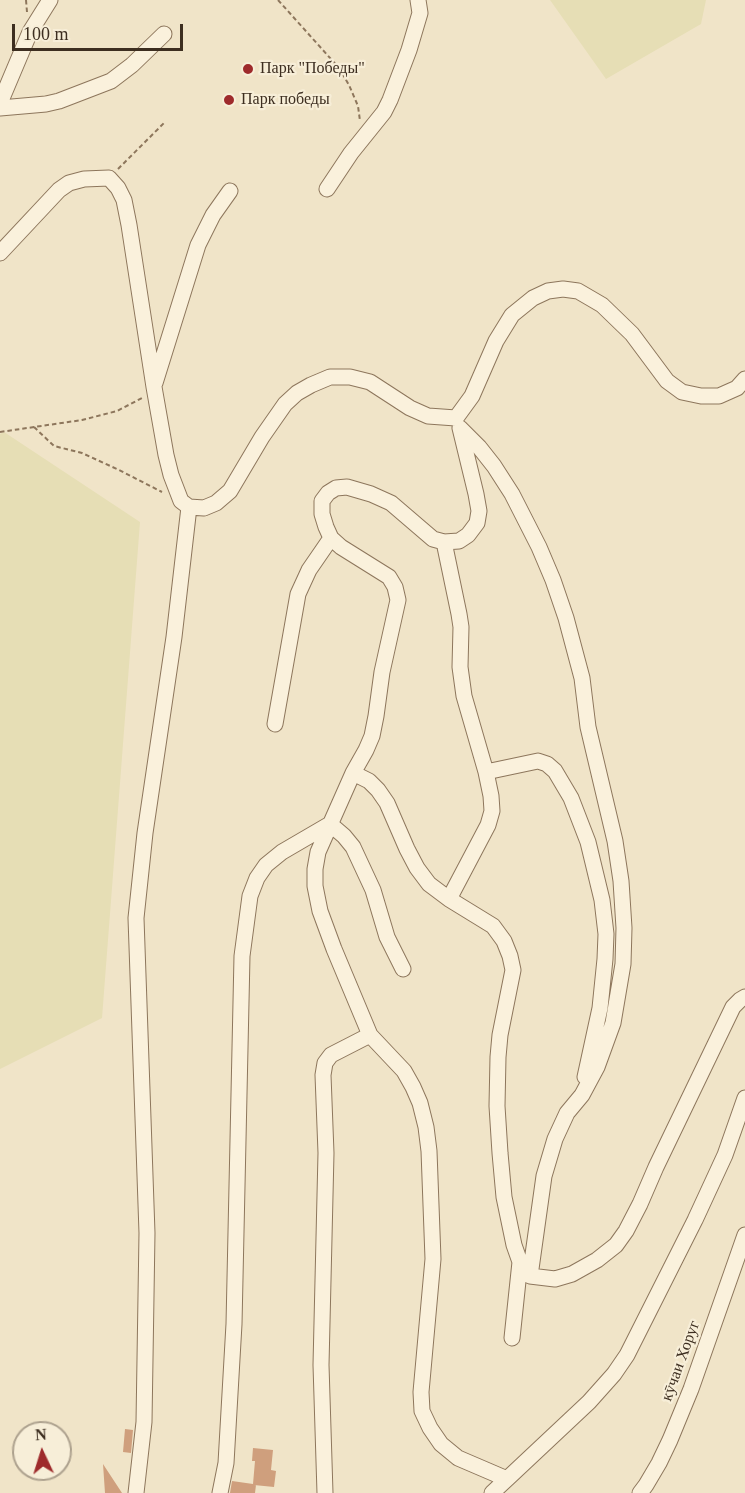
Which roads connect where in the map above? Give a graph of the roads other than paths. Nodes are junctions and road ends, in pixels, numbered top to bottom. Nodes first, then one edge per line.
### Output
1 (50, 0) edge
2 (418, 0) edge
3 (164, 34) dead end
4 (0, 103) edge
5 (0, 108) edge
6 (327, 189) dead end
7 (230, 191) dead end
8 (0, 253) edge
9 (745, 379) edge
10 (154, 387) junction
11 (458, 423) junction
12 (185, 504) junction
13 (331, 538) junction
14 (444, 542) junction
15 (275, 724) dead end
16 (486, 772) junction
17 (353, 774) junction
18 (330, 824) junction
19 (449, 899) junction
20 (403, 969) dead end
21 (745, 997) edge
22 (370, 1035) junction
23 (582, 1095) junction
24 (745, 1098) edge
25 (745, 1235) edge
26 (520, 1262) junction
27 (530, 1276) junction
28 (512, 1338) dead end
29 (507, 1479) junction
30 (136, 1493) edge
31 (220, 1493) edge
32 (325, 1493) edge
33 (492, 1493) edge
34 (640, 1493) edge

1 - 4 street
2 - 6 street
3 - 5 street
7 - 10 street
8 - 10 street
9 - 11 street
10 - 12 street
11 - 12 street
11 - 14 street
11 - 23 street
12 - 30 street
13 - 14 street
13 - 15 street
13 - 17 street
14 - 16 street
16 - 19 street
16 - 23 street
17 - 18 street
17 - 19 street
18 - 20 street
18 - 22 street
18 - 31 street
19 - 26 street
21 - 27 street
22 - 29 street
22 - 32 street
23 - 27 street
24 - 29 street
25 - 34 street, кӯчаи Хоруг
26 - 27 street
26 - 28 street
29 - 33 street

